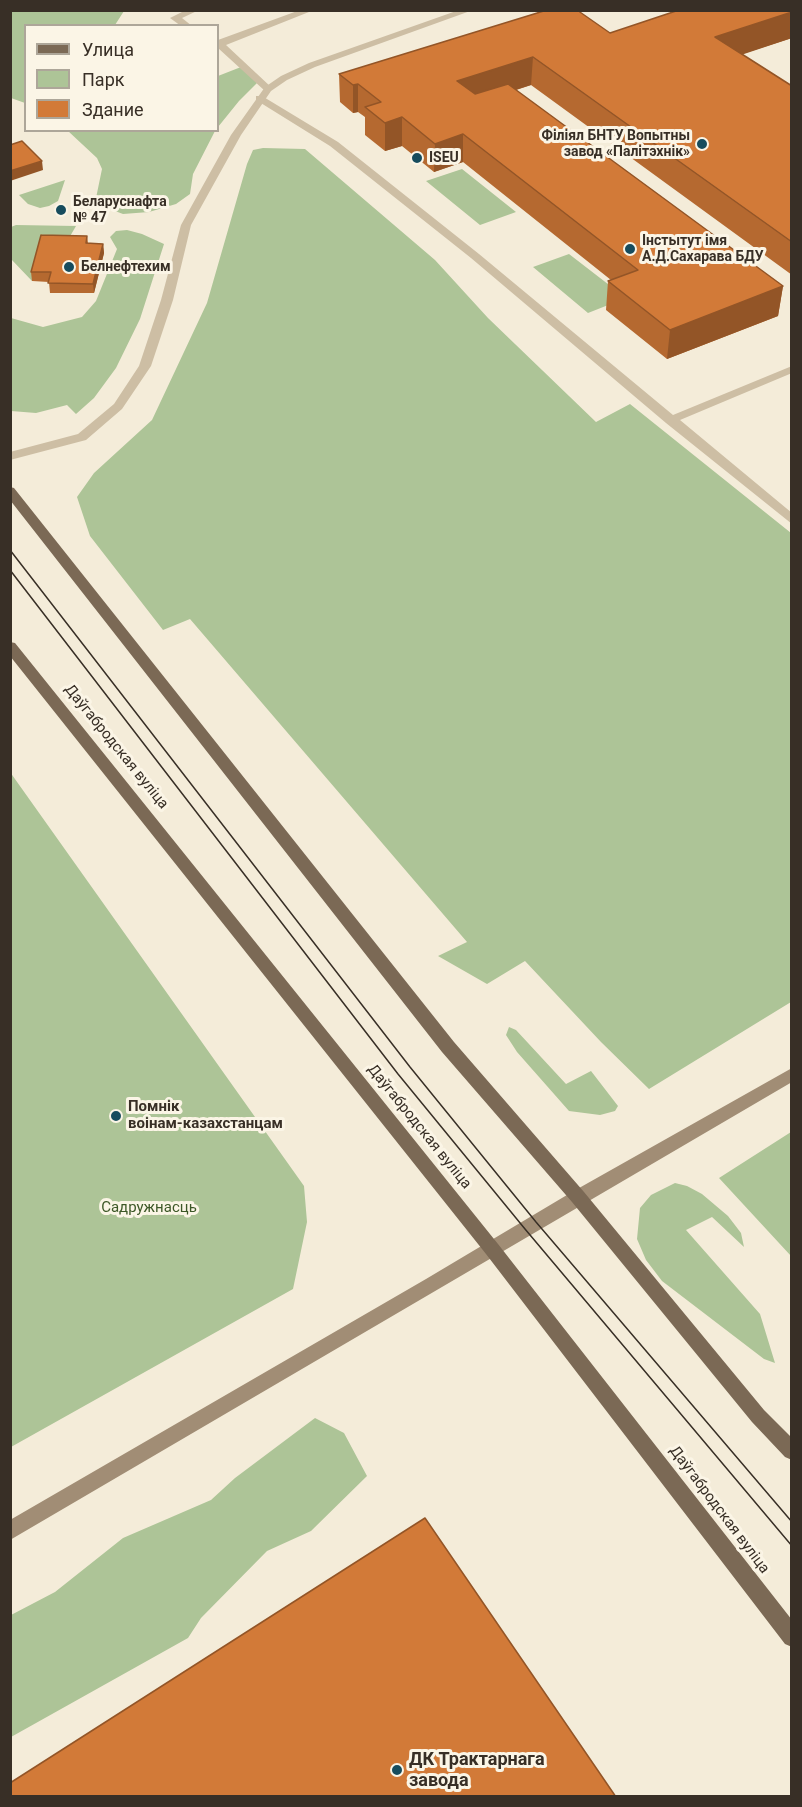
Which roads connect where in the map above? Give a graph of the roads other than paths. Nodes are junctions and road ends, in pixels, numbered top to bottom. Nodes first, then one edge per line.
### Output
1 (195, 10) edge
2 (310, 10) edge
3 (469, 10) edge
4 (185, 24) edge
5 (219, 44) edge
6 (219, 45) edge
7 (268, 89) junction
8 (259, 98) junction
9 (792, 369) edge
10 (670, 420) junction
11 (10, 456) edge
12 (10, 491) edge
13 (792, 520) edge
14 (10, 646) edge
15 (792, 1074) edge
16 (578, 1197) junction
17 (492, 1249) junction
18 (792, 1451) edge
19 (10, 1531) edge
20 (792, 1637) edge

1 - 4 street
2 - 5 street
3 - 7 street
6 - 7 street
7 - 8 street
8 - 10 street
8 - 11 street
9 - 10 street
10 - 13 street
12 - 16 main road
14 - 17 main road, Даўгабродская вуліца
15 - 16 main road
16 - 17 main road
16 - 18 main road
17 - 19 main road
17 - 20 main road, Даўгабродская вуліца

